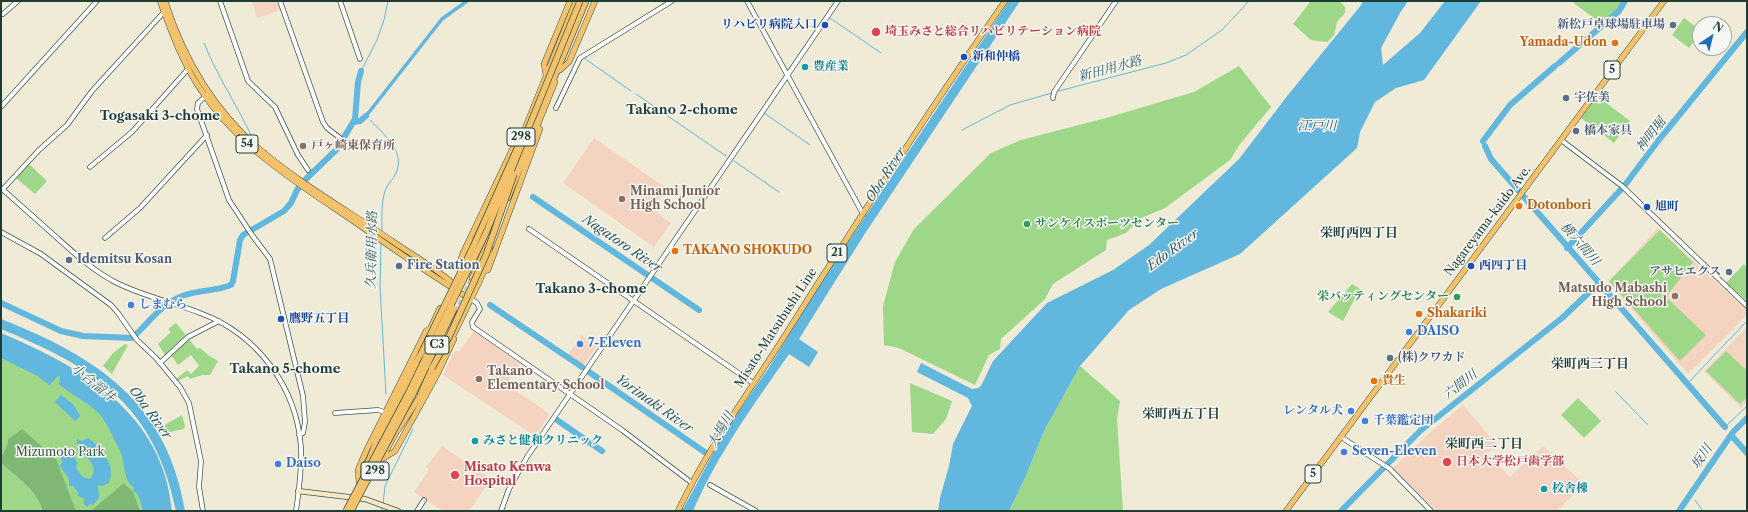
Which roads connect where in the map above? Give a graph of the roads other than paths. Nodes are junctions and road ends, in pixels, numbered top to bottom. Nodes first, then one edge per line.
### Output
1 (18, 1) edge
2 (97, 1) edge
3 (160, 1) edge
4 (165, 1) edge
5 (220, 1) edge
6 (280, 1) edge
7 (340, 1) edge
8 (570, 1) edge
9 (576, 1) edge
10 (580, 1) edge
11 (587, 1) edge
12 (595, 1) edge
13 (672, 1) edge
14 (747, 1) edge
15 (838, 1) edge
16 (1005, 1) edge
17 (1116, 1) edge
18 (1664, 1) edge
19 (164, 12) junction
20 (3, 14) dead end
21 (360, 58) dead end
22 (188, 69) junction
23 (560, 70) junction
24 (787, 74) junction
25 (547, 78) junction
26 (207, 95) junction
27 (1053, 98) dead end
28 (1, 107) edge
29 (556, 108) dead end
30 (527, 120) junction
31 (539, 124) junction
32 (207, 135) junction
33 (340, 138) dead end
34 (1561, 140) junction
35 (90, 167) dead end
36 (308, 170) dead end
37 (514, 174) junction
38 (2, 188) edge
39 (863, 214) junction
40 (529, 229) dead end
41 (493, 231) junction
42 (1, 232) edge
43 (105, 238) dead end
44 (462, 271) junction
45 (484, 271) junction
46 (472, 278) tunnel mouth
47 (452, 285) junction
48 (471, 299) junction
49 (634, 300) junction
50 (1747, 306) edge
51 (219, 321) junction
52 (431, 328) junction
53 (456, 331) junction
54 (160, 363) junction
55 (419, 365) tunnel mouth
56 (412, 369) junction
57 (431, 369) junction
58 (753, 383) junction
59 (420, 393) junction
60 (570, 393) junction
61 (384, 412) junction
62 (334, 413) dead end
63 (398, 430) junction
64 (299, 435) junction
65 (1342, 436) junction
66 (383, 459) junction
67 (365, 470) junction
68 (359, 482) junction
69 (692, 484) junction
70 (710, 484) dead end
71 (298, 491) junction
72 (352, 497) junction
73 (360, 498) junction
74 (424, 500) dead end
75 (203, 511) edge
76 (296, 511) edge
77 (345, 511) edge
78 (352, 511) edge
79 (398, 511) edge
80 (417, 511) edge
81 (501, 511) edge
82 (678, 511) edge
83 (756, 511) edge
84 (1286, 511) edge
85 (1431, 511) edge

1 - 20 street
2 - 28 street
3 - 19 main road, 54
4 - 26 main road, 54
5 - 36 street
6 - 33 street
7 - 21 street
8 - 25 main road
9 - 25 main road, 298
10 - 25 highway, C3, bridge
11 - 23 main road, 298
11 - 37 highway, C3
12 - 23 main road
13 - 29 street
14 - 24 street
15 - 24 street
16 - 39 main road, Misato-Matsubushi Line / 21
17 - 27 street
18 - 34 main road, Nagareyama-kaido Ave. / 5
19 - 22 main road, 54
19 - 38 street
22 - 26 main road, 54
22 - 35 street
23 - 31 main road, 298
24 - 39 street
24 - 49 street
25 - 30 main road, 298
25 - 56 highway, bridge
25 - 77 highway, C3, bridge
26 - 32 street
26 - 47 main road, 54
30 - 44 main road, 298
30 - 44 main road, 298
31 - 41 main road, 298
31 - 45 main road
32 - 43 street
32 - 64 street
34 - 50 street
34 - 65 main road, Nagareyama-kaido Ave. / 5
37 - 57 highway, bridge
37 - 78 highway, C3, bridge
38 - 51 street
39 - 58 main road, Misato-Matsubushi Line / 21
40 - 49 street
41 - 45 main road, 298
41 - 46 main road, 298
42 - 54 street
44 - 47 main road, 298
45 - 48 main road, 298
47 - 48 main road, 54
47 - 52 main road, 298
48 - 53 main road, 298
48 - 60 street
49 - 58 street
49 - 60 street
51 - 54 street
51 - 64 street
52 - 56 main road, 298
52 - 61 main road
53 - 59 main road, 298
53 - 66 main road, 298
54 - 75 street
55 - 67 main road, 298
56 - 67 main road, 298
57 - 59 highway
57 - 63 main road, 298
58 - 69 main road, Misato-Matsubushi Line / 21
59 - 63 main road, 298
60 - 69 street
60 - 81 street
61 - 62 street
61 - 68 main road
63 - 66 main road, 298
64 - 71 street
65 - 84 main road, Nagareyama-kaido Ave. / 5
65 - 85 street
66 - 73 main road, 298
67 - 68 main road, 298
68 - 72 main road, 298
69 - 82 main road, Misato-Matsubushi Line / 21
70 - 83 street
71 - 72 main road
71 - 76 street
72 - 73 main road
72 - 77 main road, 298
73 - 78 main road, 298
73 - 79 main road
74 - 80 street

